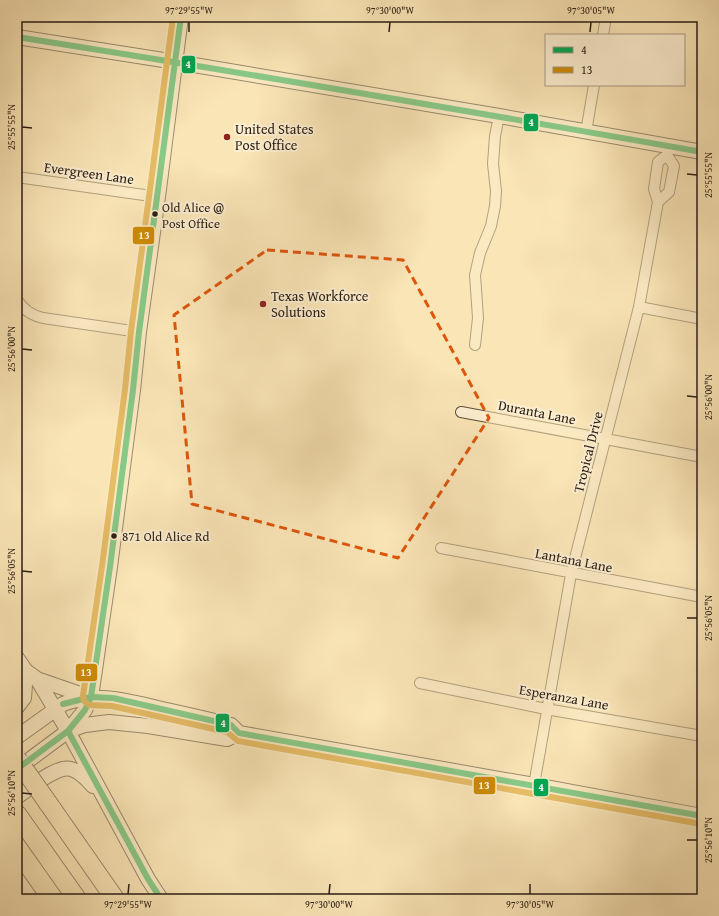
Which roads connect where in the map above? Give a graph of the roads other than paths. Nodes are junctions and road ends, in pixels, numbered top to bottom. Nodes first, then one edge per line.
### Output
1 (181, 17) edge
2 (606, 17) edge
3 (603, 34) edge
4 (17, 37) edge
5 (176, 62) junction
6 (594, 86) edge
7 (500, 116) junction
8 (586, 132) junction
9 (667, 151) junction
10 (702, 152) edge
11 (17, 177) edge
12 (158, 197) junction
13 (658, 202) junction
14 (17, 300) edge
15 (639, 307) junction
16 (702, 319) edge
17 (139, 332) junction
18 (476, 345) dead end
19 (461, 412) dead end
20 (605, 440) junction
21 (702, 457) edge
22 (441, 548) dead end
23 (571, 574) junction
24 (702, 597) edge
25 (17, 658) edge
26 (31, 675) junction
27 (420, 684) dead end
28 (91, 697) junction
29 (17, 707) edge
30 (546, 709) junction
31 (55, 710) junction
32 (68, 731) junction
33 (239, 733) junction
34 (702, 736) edge
35 (17, 737) edge
36 (17, 759) edge
37 (17, 769) edge
38 (534, 785) junction
39 (102, 795) junction
40 (17, 797) edge
41 (702, 816) edge
42 (19, 817) edge
43 (17, 879) edge
44 (31, 899) edge
45 (77, 899) edge
46 (115, 899) edge
47 (161, 899) edge

1 - 5 main road
2 - 3 street
4 - 5 main road
5 - 7 main road
5 - 12 main road
6 - 8 street
7 - 8 main road
7 - 18 street
8 - 9 main road
9 - 10 main road
9 - 13 street, Tropical Drive
9 - 13 street, Tropical Drive
11 - 12 street, Evergreen Lane
12 - 17 main road
13 - 15 street, Tropical Drive
14 - 17 street
15 - 16 street
15 - 20 street, Tropical Drive
17 - 28 main road
19 - 20 street, Duranta Lane
20 - 21 street, Duranta Lane
20 - 23 street, Tropical Drive
22 - 23 street, Lantana Lane
23 - 24 street, Lantana Lane
23 - 30 street, Tropical Drive
25 - 26 main road
26 - 28 main road
26 - 29 main road
26 - 31 main road
27 - 30 street, Esperanza Lane
28 - 31 main road
28 - 32 main road
28 - 33 main road
30 - 34 street, Esperanza Lane
30 - 38 street, Tropical Drive
31 - 32 main road
31 - 35 main road
32 - 33 main road
32 - 37 main road
32 - 39 main road
33 - 38 main road
36 - 46 highway, bridge
38 - 41 main road
39 - 40 main road
39 - 47 main road
42 - 45 highway
43 - 44 main road

